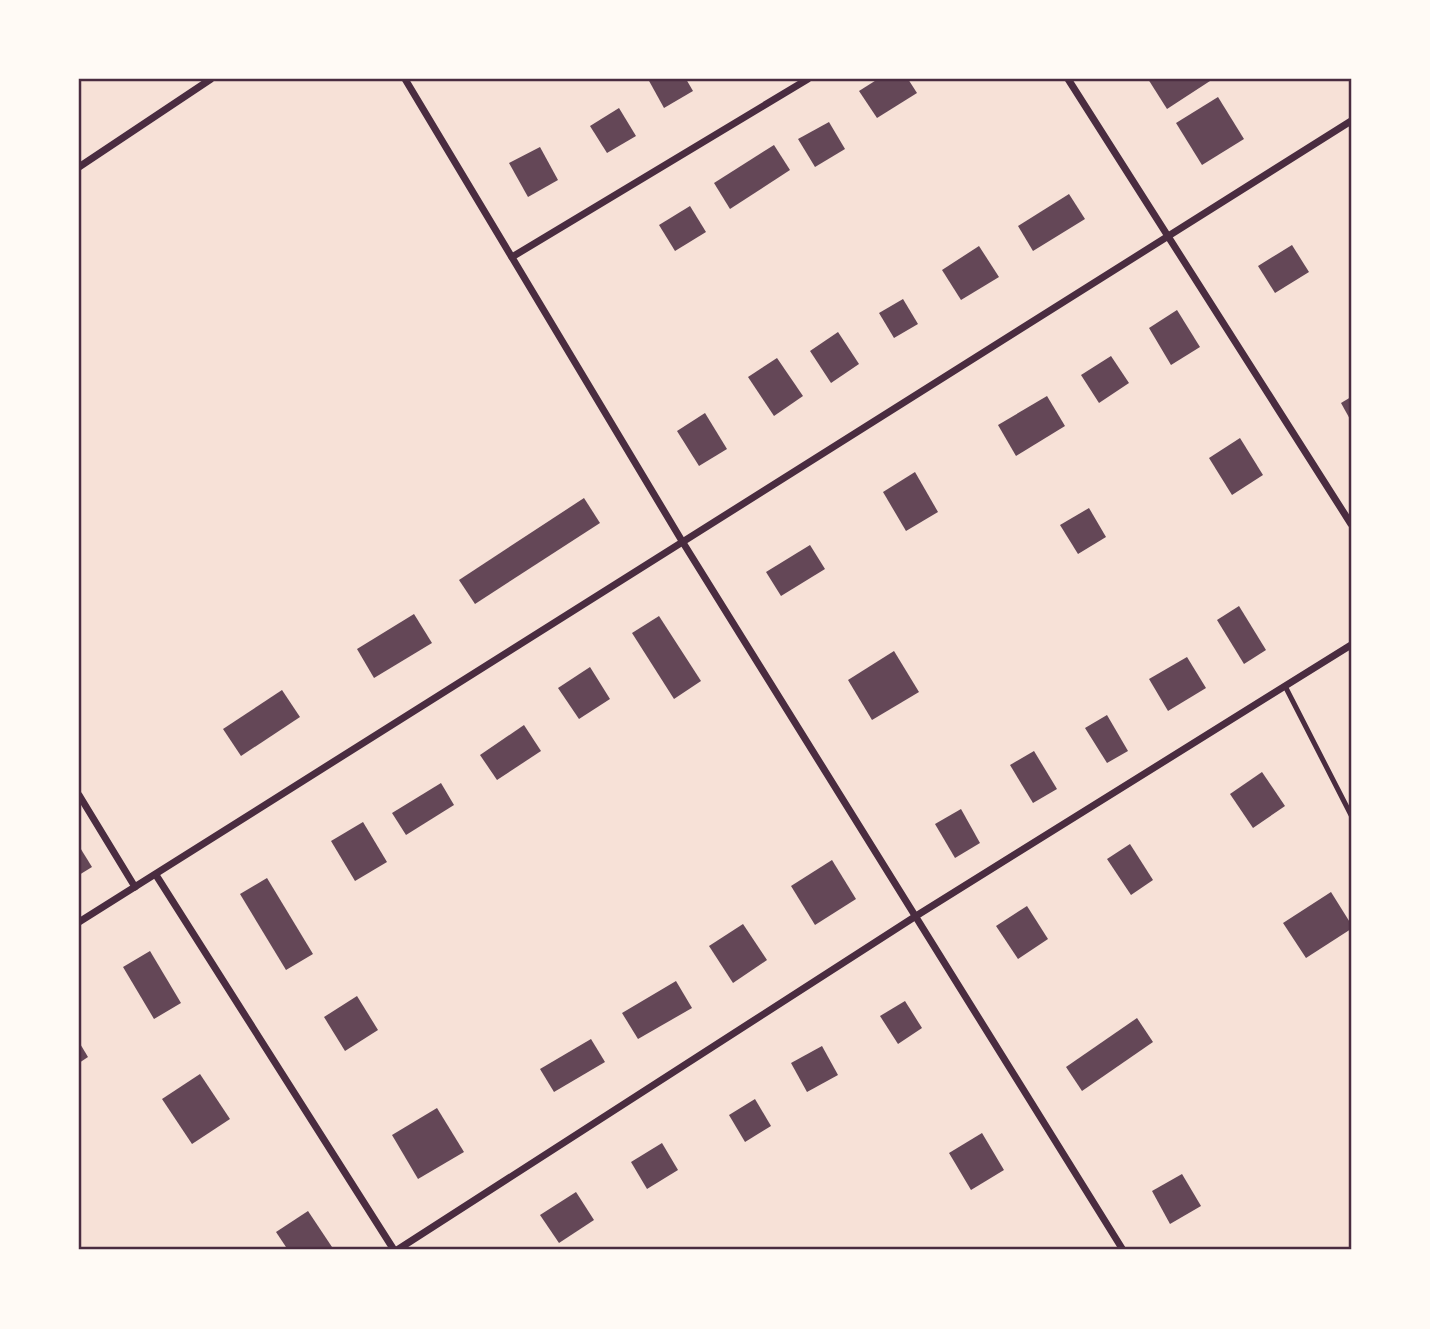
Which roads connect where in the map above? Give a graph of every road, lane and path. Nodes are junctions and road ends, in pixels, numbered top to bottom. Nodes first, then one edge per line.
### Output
1 (211, 79) edge
2 (405, 79) edge
3 (808, 79) edge
4 (1068, 79) edge
5 (1351, 121) edge
6 (79, 167) edge
7 (1168, 236) junction
8 (512, 257) junction
9 (1351, 524) edge
10 (682, 541) junction
11 (1351, 645) edge
12 (1285, 687) junction
13 (79, 795) edge
14 (1351, 816) edge
15 (156, 874) junction
16 (135, 887) junction
17 (916, 916) junction
18 (79, 922) edge
19 (395, 1250) edge
20 (1123, 1250) edge

1 - 6 street
2 - 8 street
3 - 8 street
4 - 7 street
5 - 7 street
7 - 9 street
7 - 10 street
8 - 10 street
10 - 15 street
10 - 17 street
11 - 12 street
12 - 14 lane
12 - 17 street
13 - 16 street
15 - 16 street
15 - 19 street
16 - 18 street
17 - 19 street
17 - 20 street

